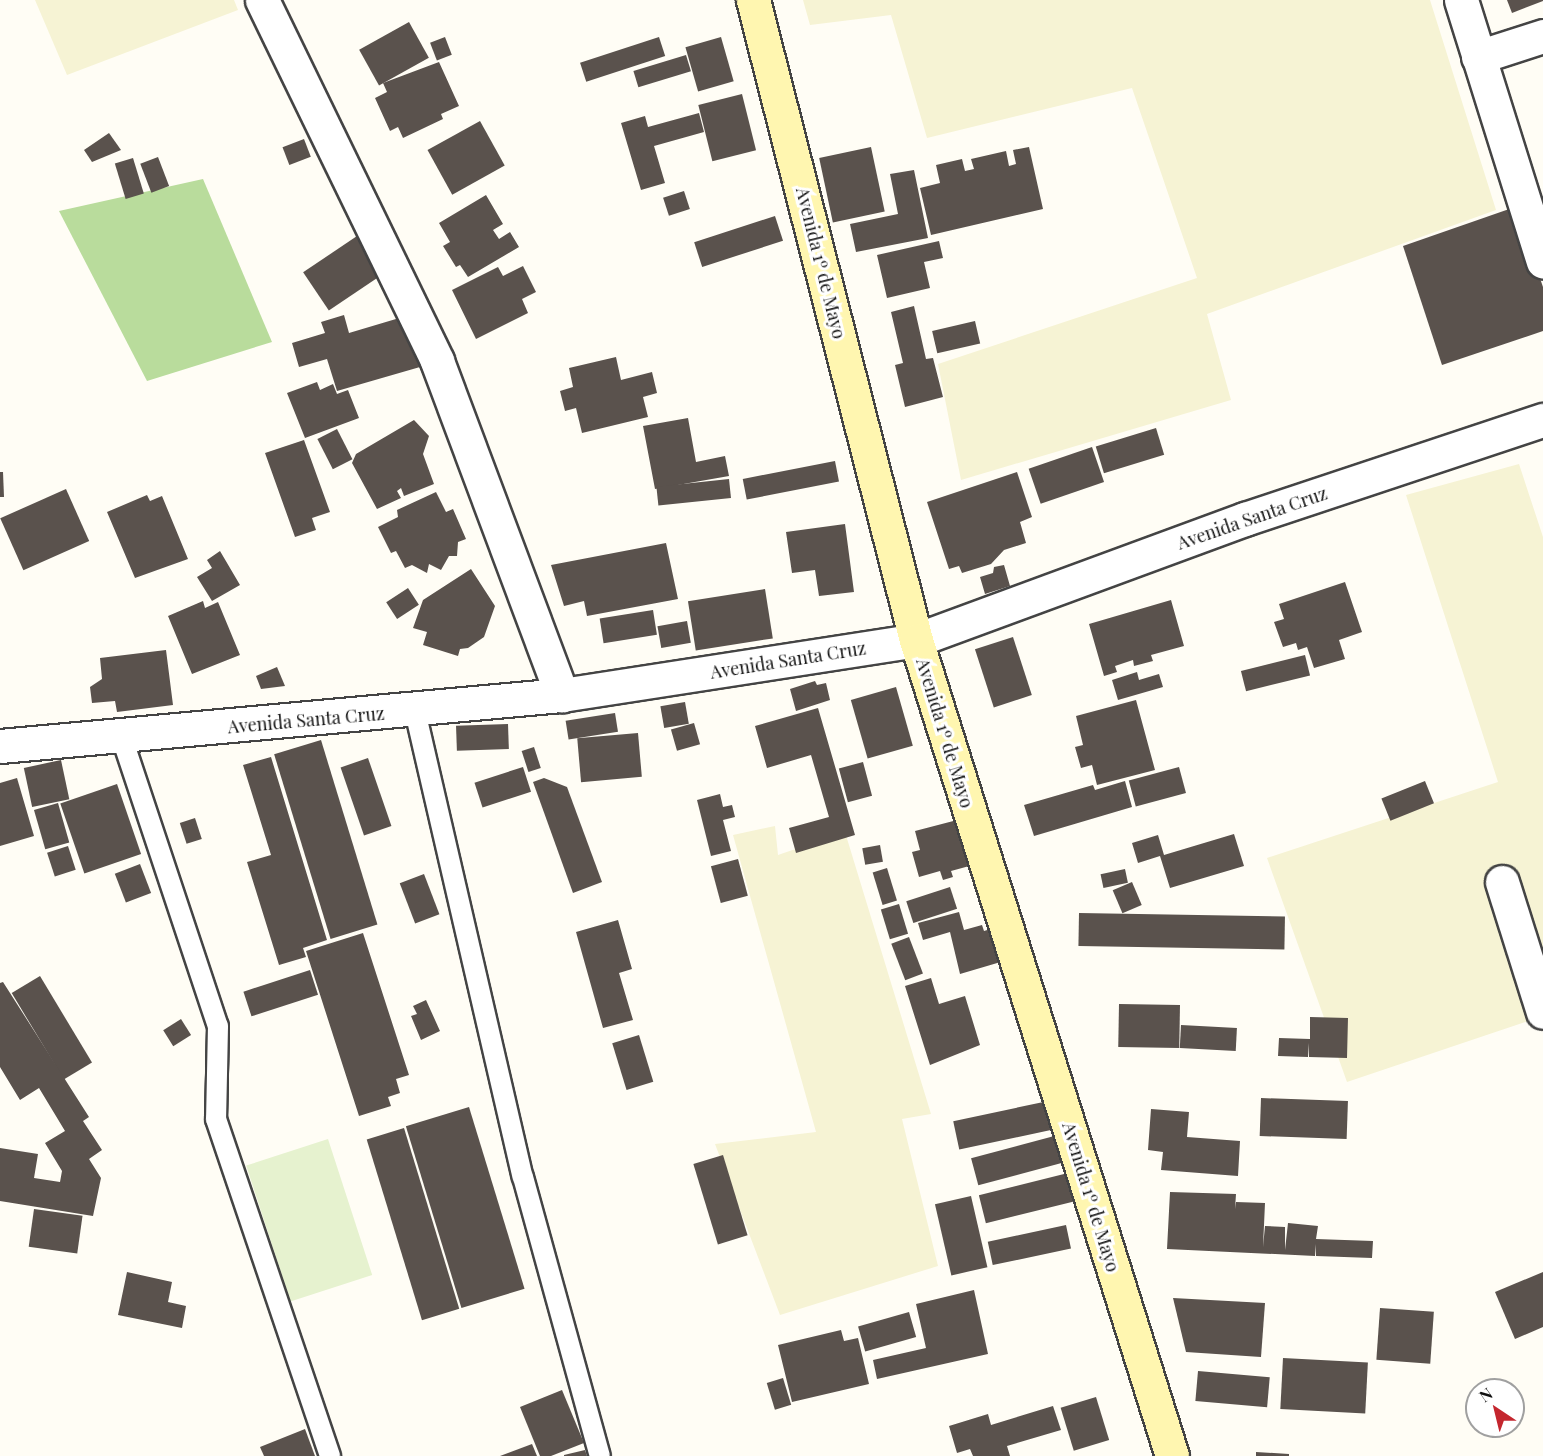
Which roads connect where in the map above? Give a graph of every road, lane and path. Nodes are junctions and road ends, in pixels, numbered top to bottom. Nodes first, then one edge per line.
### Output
1 (262, 0) edge
2 (753, 0) edge
3 (1461, 0) edge
4 (1543, 36) edge
5 (1478, 57) junction
6 (1543, 261) edge
7 (1543, 420) edge
8 (916, 639) junction
9 (562, 695) junction
10 (416, 711) junction
11 (121, 735) junction
12 (0, 746) edge
13 (1502, 882) dead end
14 (1543, 1012) edge
15 (330, 1456) edge
16 (600, 1456) edge
17 (1172, 1456) edge

1 - 9 street
2 - 8 main road, Avenida 1º de Mayo
3 - 5 street
4 - 5 street
5 - 6 street
7 - 8 street, Avenida Santa Cruz
8 - 9 street, Avenida Santa Cruz
8 - 17 main road, Avenida 1º de Mayo
9 - 10 street, Avenida Santa Cruz
10 - 11 street, Avenida Santa Cruz
10 - 16 lane
11 - 12 street, Avenida Santa Cruz
11 - 15 lane
13 - 14 street

